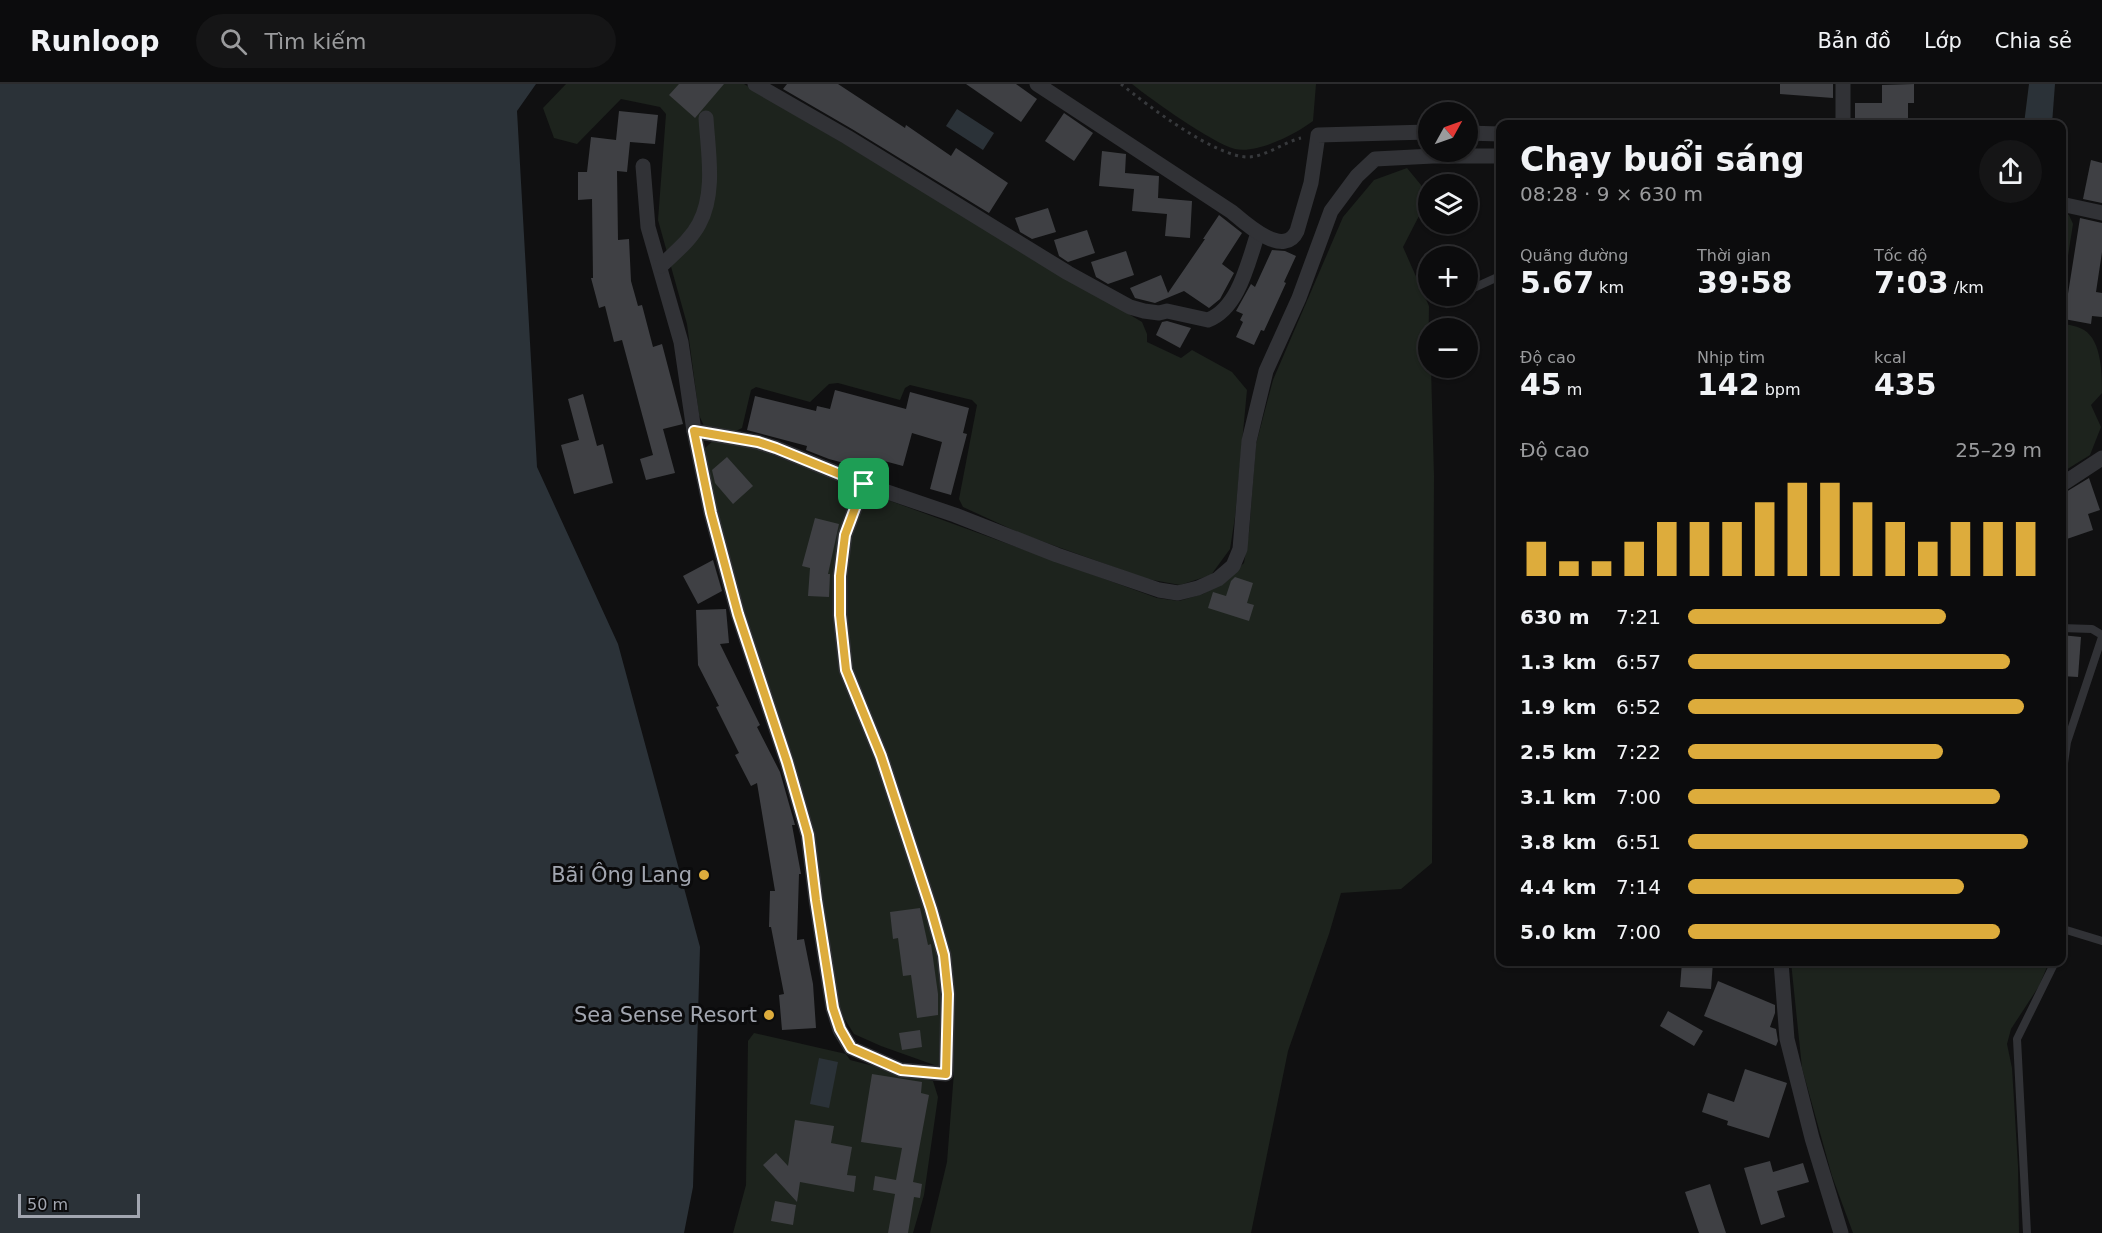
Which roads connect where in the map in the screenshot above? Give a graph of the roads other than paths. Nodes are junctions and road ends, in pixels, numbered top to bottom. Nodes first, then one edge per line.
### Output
1 (755, 84) edge
2 (1037, 84) edge
3 (1843, 84) edge
4 (706, 118) dead end
5 (1843, 120) edge
6 (1418, 132) edge
7 (1478, 133) edge
8 (1496, 134) edge
9 (1496, 156) edge
10 (643, 165) dead end
11 (2066, 205) edge
12 (2102, 213) edge
13 (1258, 233) junction
14 (661, 266) junction
15 (1496, 278) edge
16 (1478, 286) edge
17 (694, 431) junction
18 (2102, 458) edge
19 (2066, 481) edge
20 (864, 484) junction
21 (2066, 628) edge
22 (2102, 636) edge
23 (2066, 749) edge
24 (2066, 934) edge
25 (2102, 940) edge
26 (1781, 966) edge
27 (2053, 966) edge
28 (1841, 1233) edge
29 (2027, 1233) edge

1 - 13 street
2 - 13 street
3 - 5 street
4 - 14 street
6 - 13 street
7 - 8 street
9 - 20 street
10 - 14 street
11 - 12 street
14 - 17 street
15 - 16 lane
17 - 20 street
17 - 20 street
18 - 19 street
21 - 22 lane
22 - 23 lane
24 - 25 lane
26 - 28 street
27 - 29 lane

